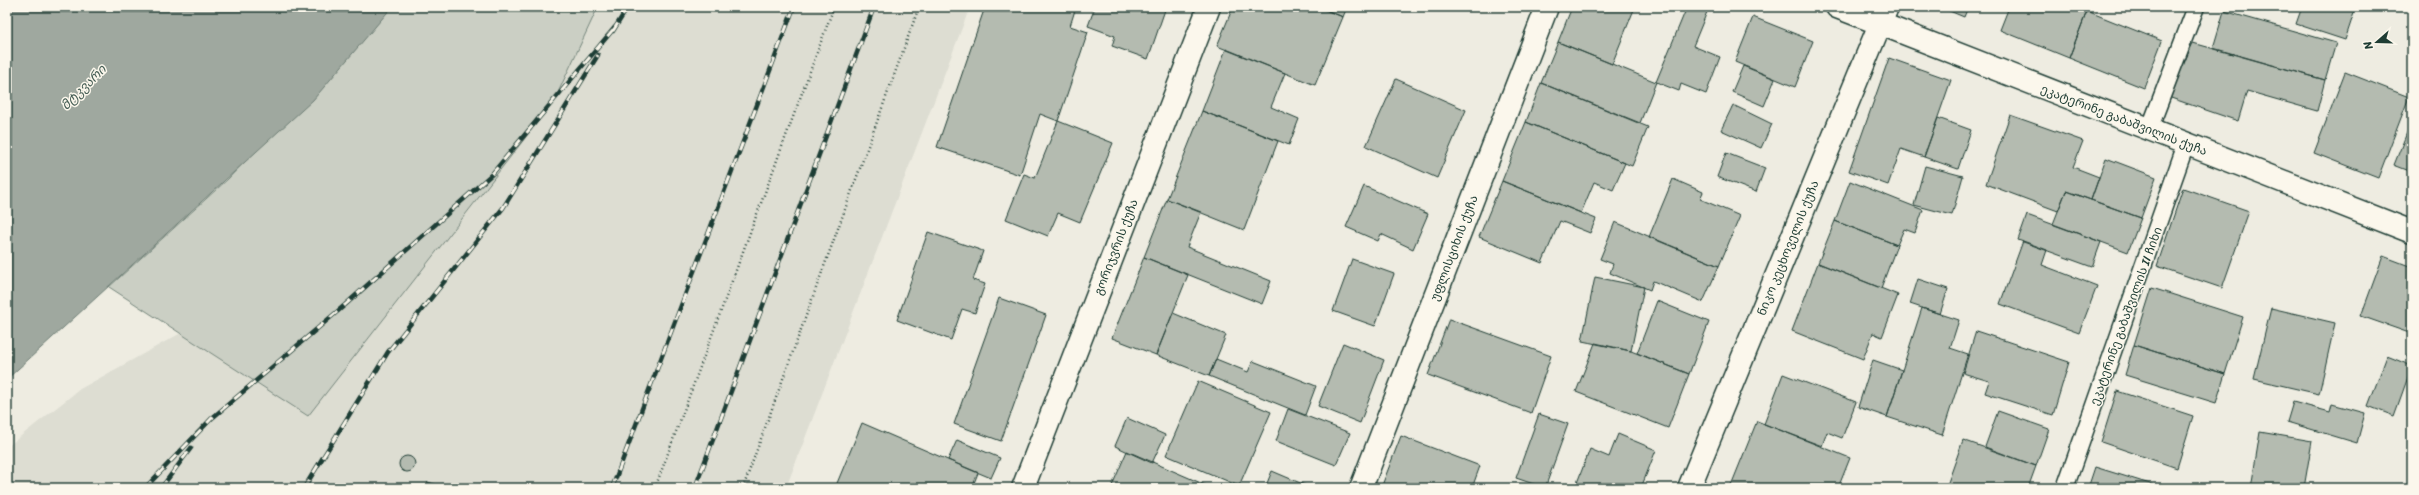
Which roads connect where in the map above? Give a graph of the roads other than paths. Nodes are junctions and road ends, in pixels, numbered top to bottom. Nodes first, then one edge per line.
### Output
1 (1209, 7) edge
2 (1547, 7) edge
3 (1837, 7) edge
4 (2196, 7) edge
5 (1884, 16) edge
6 (2149, 130) junction
7 (2186, 144) junction
8 (2412, 232) edge
9 (1023, 488) edge
10 (1361, 488) edge
11 (1689, 488) edge
12 (2065, 488) edge

1 - 9 street, გორიჯვრის ქუჩა
2 - 10 street, უფლისციხის ქუჩა
3 - 5 street, ეკატერინე გაბაშვილის ქუჩა
4 - 6 lane
5 - 6 street, ეკატერინე გაბაშვილის ქუჩა
5 - 11 street, ნიკო კეცხოველის ქუჩა
6 - 7 street, ეკატერინე გაბაშვილის ქუჩა
7 - 8 street, ეკატერინე გაბაშვილის ქუჩა
7 - 12 lane, ეკატერინე გაბაშვილის II ჩიხი

